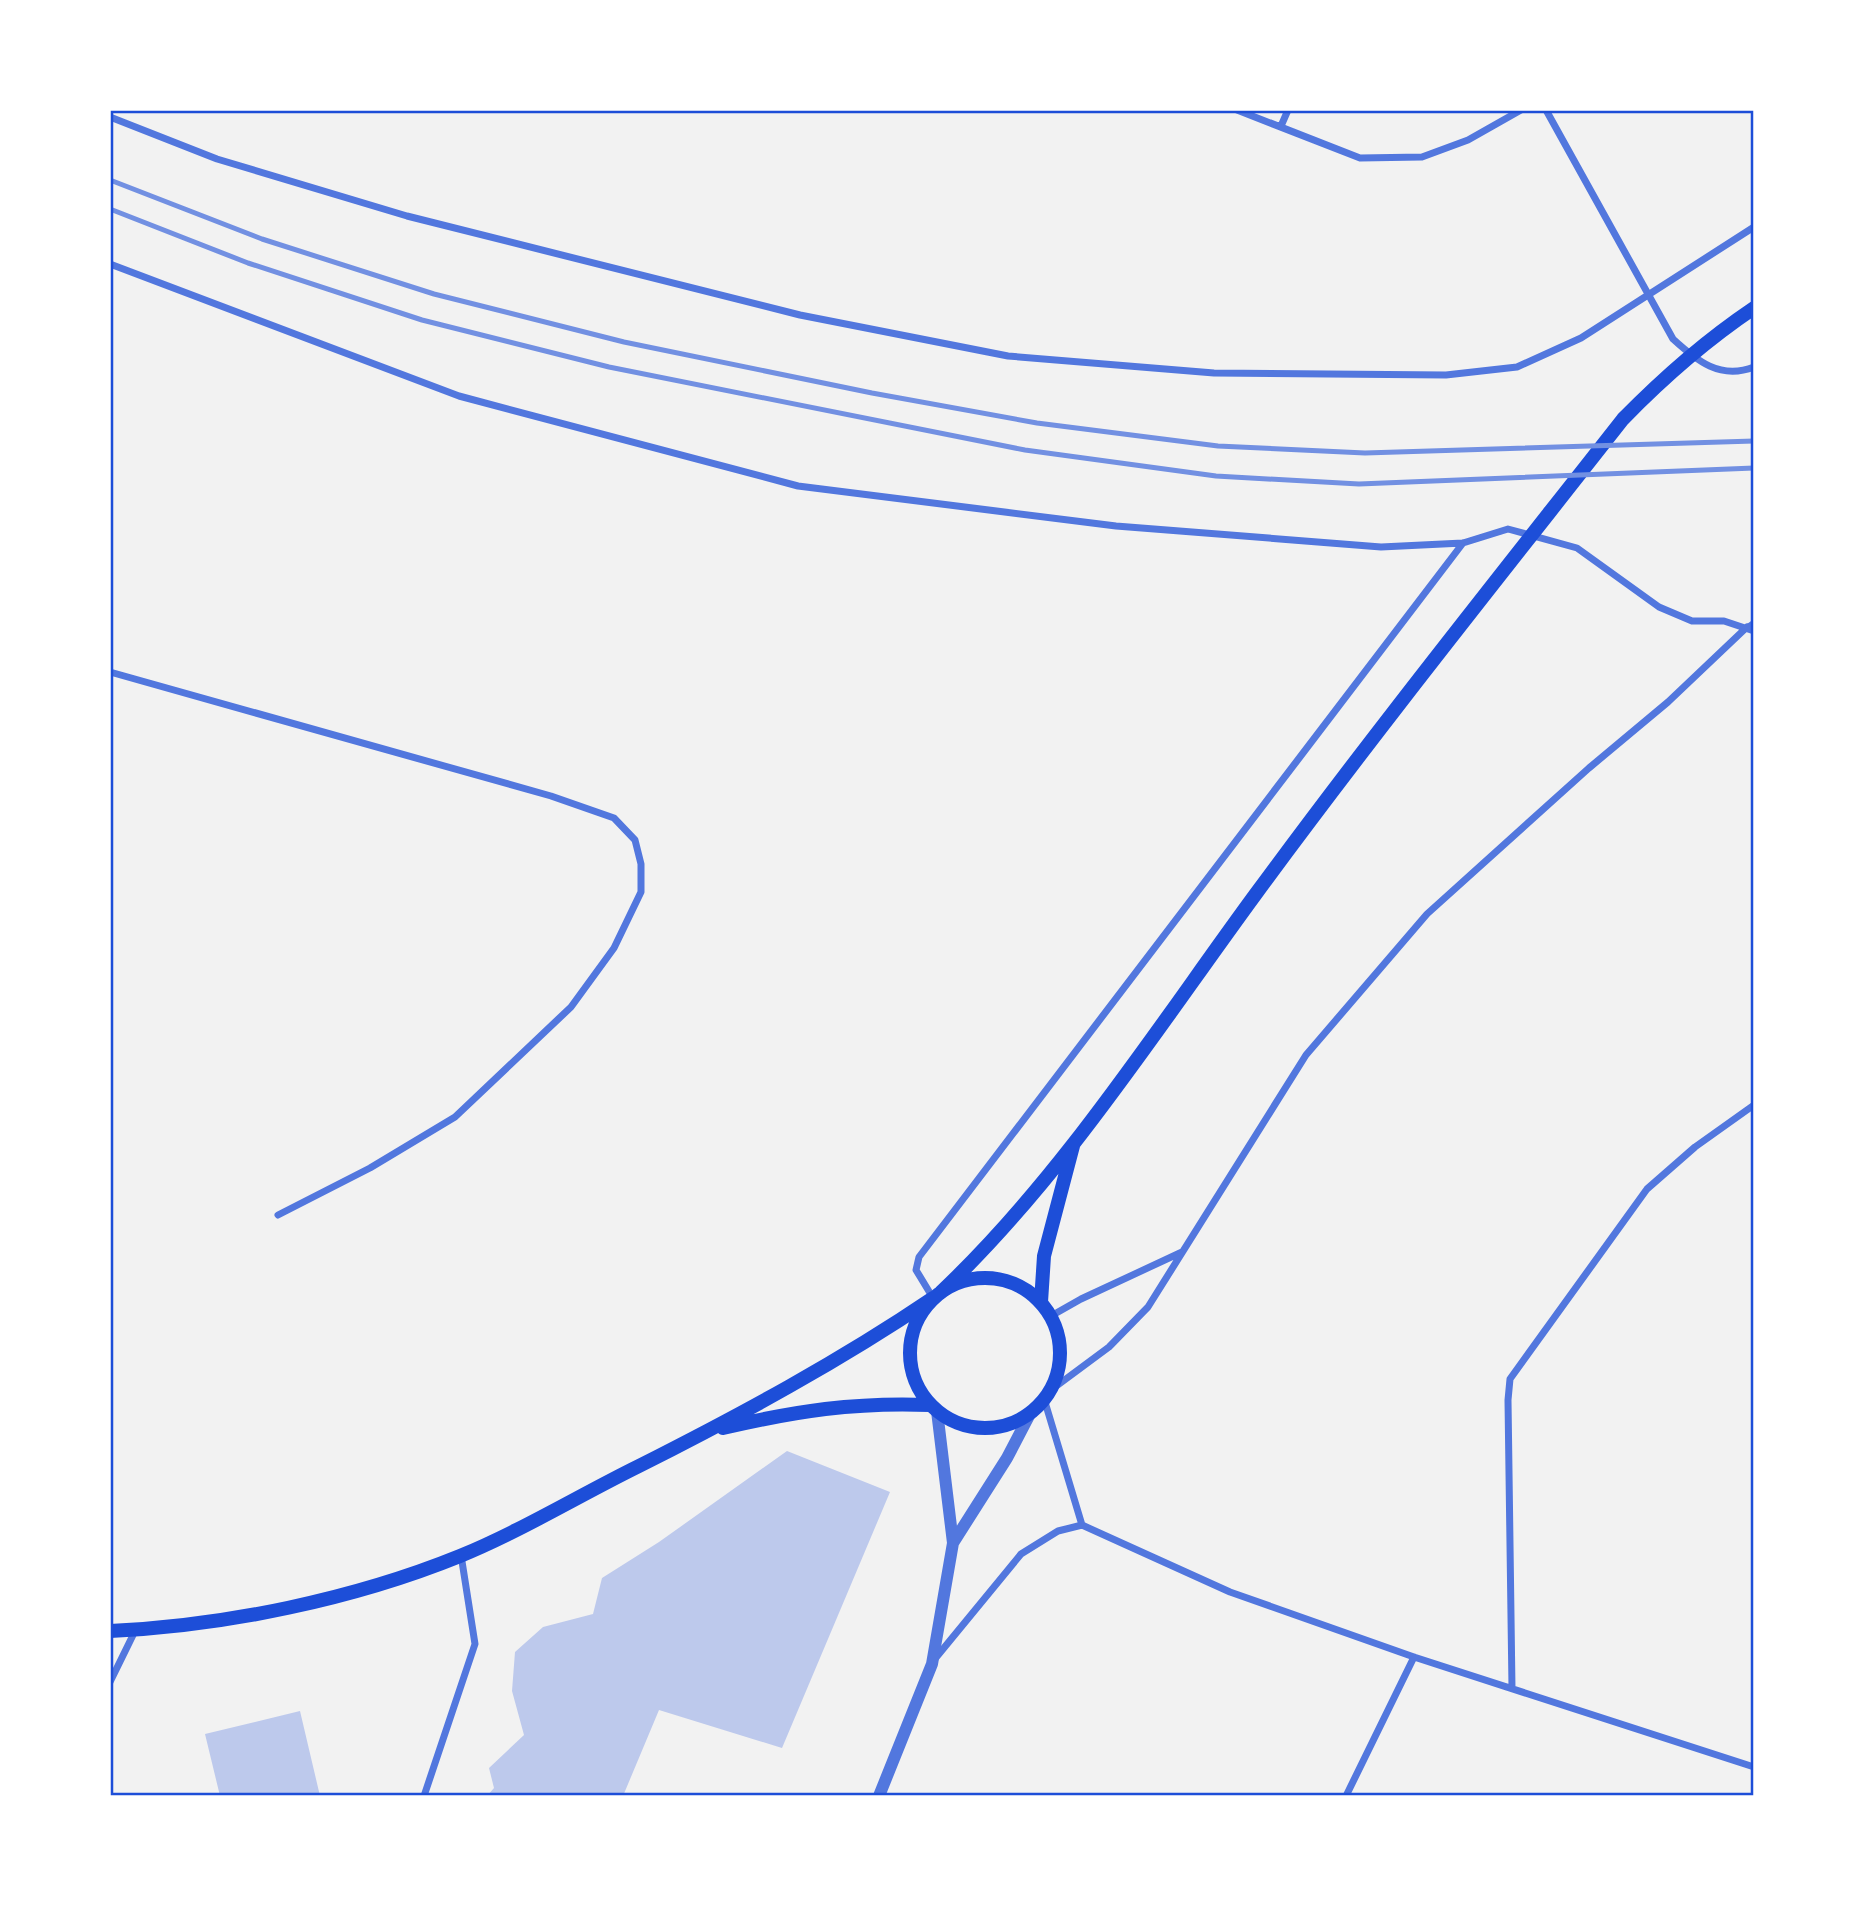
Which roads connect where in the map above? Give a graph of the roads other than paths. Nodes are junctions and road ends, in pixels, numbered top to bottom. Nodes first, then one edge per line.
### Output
1 (1237, 110) edge
2 (1288, 110) edge
3 (1521, 110) edge
4 (1546, 110) edge
5 (110, 117) edge
6 (1281, 126) junction
7 (1754, 227) edge
8 (110, 264) edge
9 (1648, 297) junction
10 (1754, 308) edge
11 (1754, 367) edge
12 (1463, 543) junction
13 (1752, 627) edge
14 (110, 672) edge
15 (1754, 1105) edge
16 (1075, 1139) junction
17 (278, 1215) dead end
18 (1183, 1252) junction
19 (937, 1295) junction
20 (1041, 1302) junction
21 (1051, 1316) junction
22 (1048, 1396) junction
23 (933, 1408) junction
24 (1031, 1412) junction
25 (708, 1431) junction
26 (1082, 1525) junction
27 (953, 1543) junction
28 (461, 1555) junction
29 (135, 1630) junction
30 (110, 1631) edge
31 (1414, 1657) junction
32 (932, 1664) junction
33 (110, 1682) edge
34 (1513, 1688) junction
35 (1754, 1766) edge
36 (424, 1796) edge
37 (879, 1796) edge
38 (1346, 1796) edge

1 - 6 street
2 - 6 street
3 - 6 street
4 - 9 street
5 - 9 street
7 - 9 street
8 - 12 street
9 - 11 street
10 - 16 main road
12 - 13 street
12 - 19 street
13 - 18 street
14 - 17 street
15 - 34 street
16 - 19 main road
16 - 20 main road
18 - 21 street
18 - 22 street
19 - 20 main road
19 - 23 main road
19 - 25 main road
20 - 21 main road
21 - 22 main road
22 - 24 main road
22 - 26 street
23 - 24 main road
23 - 25 main road
23 - 27 street
24 - 27 street
25 - 28 main road
26 - 31 street
26 - 32 street
27 - 32 street
28 - 29 main road
28 - 36 street
29 - 30 main road
29 - 33 street
31 - 34 street
31 - 38 street
32 - 37 street
34 - 35 street

